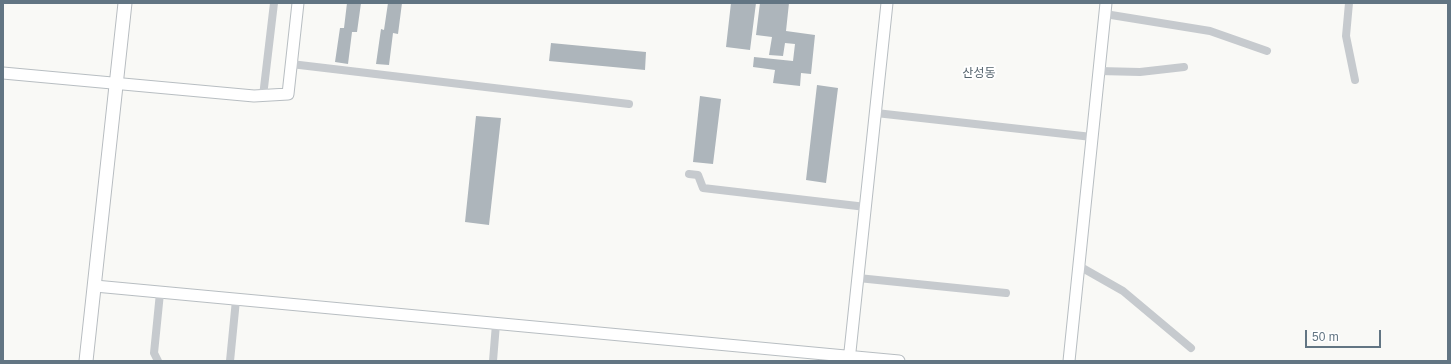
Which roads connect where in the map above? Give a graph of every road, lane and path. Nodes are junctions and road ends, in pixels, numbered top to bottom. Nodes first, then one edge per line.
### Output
1 (125, 3) edge
2 (274, 3) edge
3 (298, 3) edge
4 (888, 3) edge
5 (1349, 3) edge
6 (1105, 8) edge
7 (1267, 51) dead end
8 (291, 64) junction
9 (1184, 67) dead end
10 (1099, 71) junction
11 (3, 72) edge
12 (1355, 80) dead end
13 (116, 84) junction
14 (263, 96) junction
15 (629, 104) dead end
16 (876, 113) junction
17 (1092, 137) junction
18 (689, 174) dead end
19 (866, 207) junction
20 (1079, 266) junction
21 (858, 278) junction
22 (95, 286) junction
23 (160, 293) junction
24 (1006, 293) dead end
25 (236, 300) junction
26 (496, 324) junction
27 (1191, 348) dead end
28 (850, 359) edge
29 (86, 361) edge
30 (158, 361) edge
31 (230, 361) edge
32 (492, 361) edge
33 (899, 361) edge
34 (1069, 361) edge

1 - 13 main road
2 - 14 street
3 - 8 main road
4 - 16 main road
5 - 12 street
6 - 7 street
6 - 10 main road
8 - 14 main road
8 - 15 street
9 - 10 street
10 - 17 main road
11 - 13 main road
13 - 14 main road
13 - 22 main road
16 - 17 street
16 - 19 main road
17 - 20 main road
18 - 19 street
19 - 21 main road
20 - 27 street
20 - 34 main road
21 - 24 street
21 - 28 main road
22 - 23 main road
22 - 29 main road
23 - 25 main road
23 - 30 street
25 - 26 main road
25 - 31 street
26 - 28 main road
26 - 32 street
28 - 33 main road

